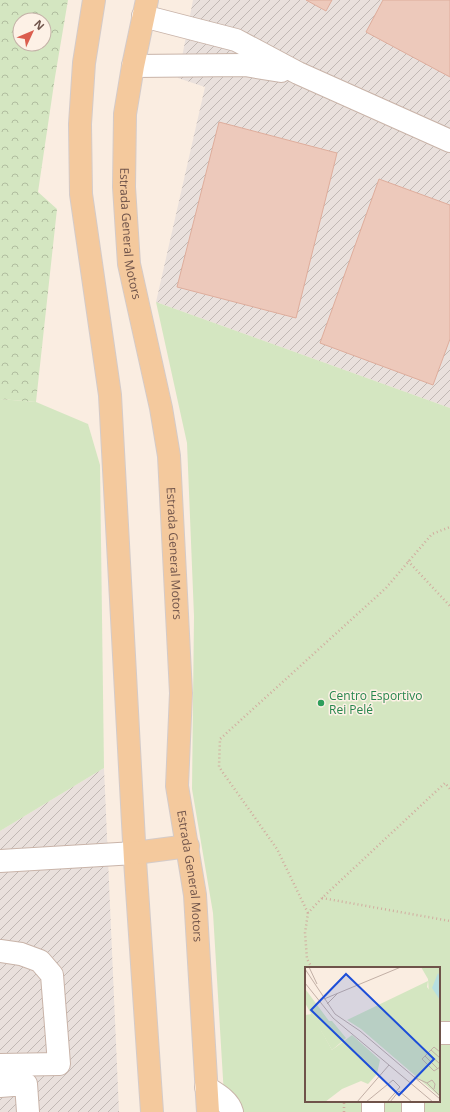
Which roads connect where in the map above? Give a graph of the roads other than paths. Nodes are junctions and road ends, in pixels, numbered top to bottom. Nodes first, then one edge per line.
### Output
1 (94, 0) edge
2 (145, 8) edge
3 (133, 66) junction
4 (298, 73) junction
5 (450, 141) edge
6 (188, 846) junction
7 (135, 853) junction
8 (0, 861) edge
9 (0, 951) edge
10 (0, 1064) edge
11 (0, 1086) edge
12 (206, 1087) junction
13 (28, 1112) edge
14 (152, 1112) edge
15 (208, 1112) edge
16 (232, 1112) edge

1 - 7 main road
2 - 3 main road, Estrada General Motors
2 - 4 lane
3 - 4 lane
3 - 6 main road, Estrada General Motors
4 - 5 lane
6 - 7 main road
6 - 12 main road, Estrada General Motors
7 - 8 lane
7 - 14 main road
9 - 10 lane
11 - 13 lane
12 - 15 main road, Estrada General Motors
12 - 16 lane

